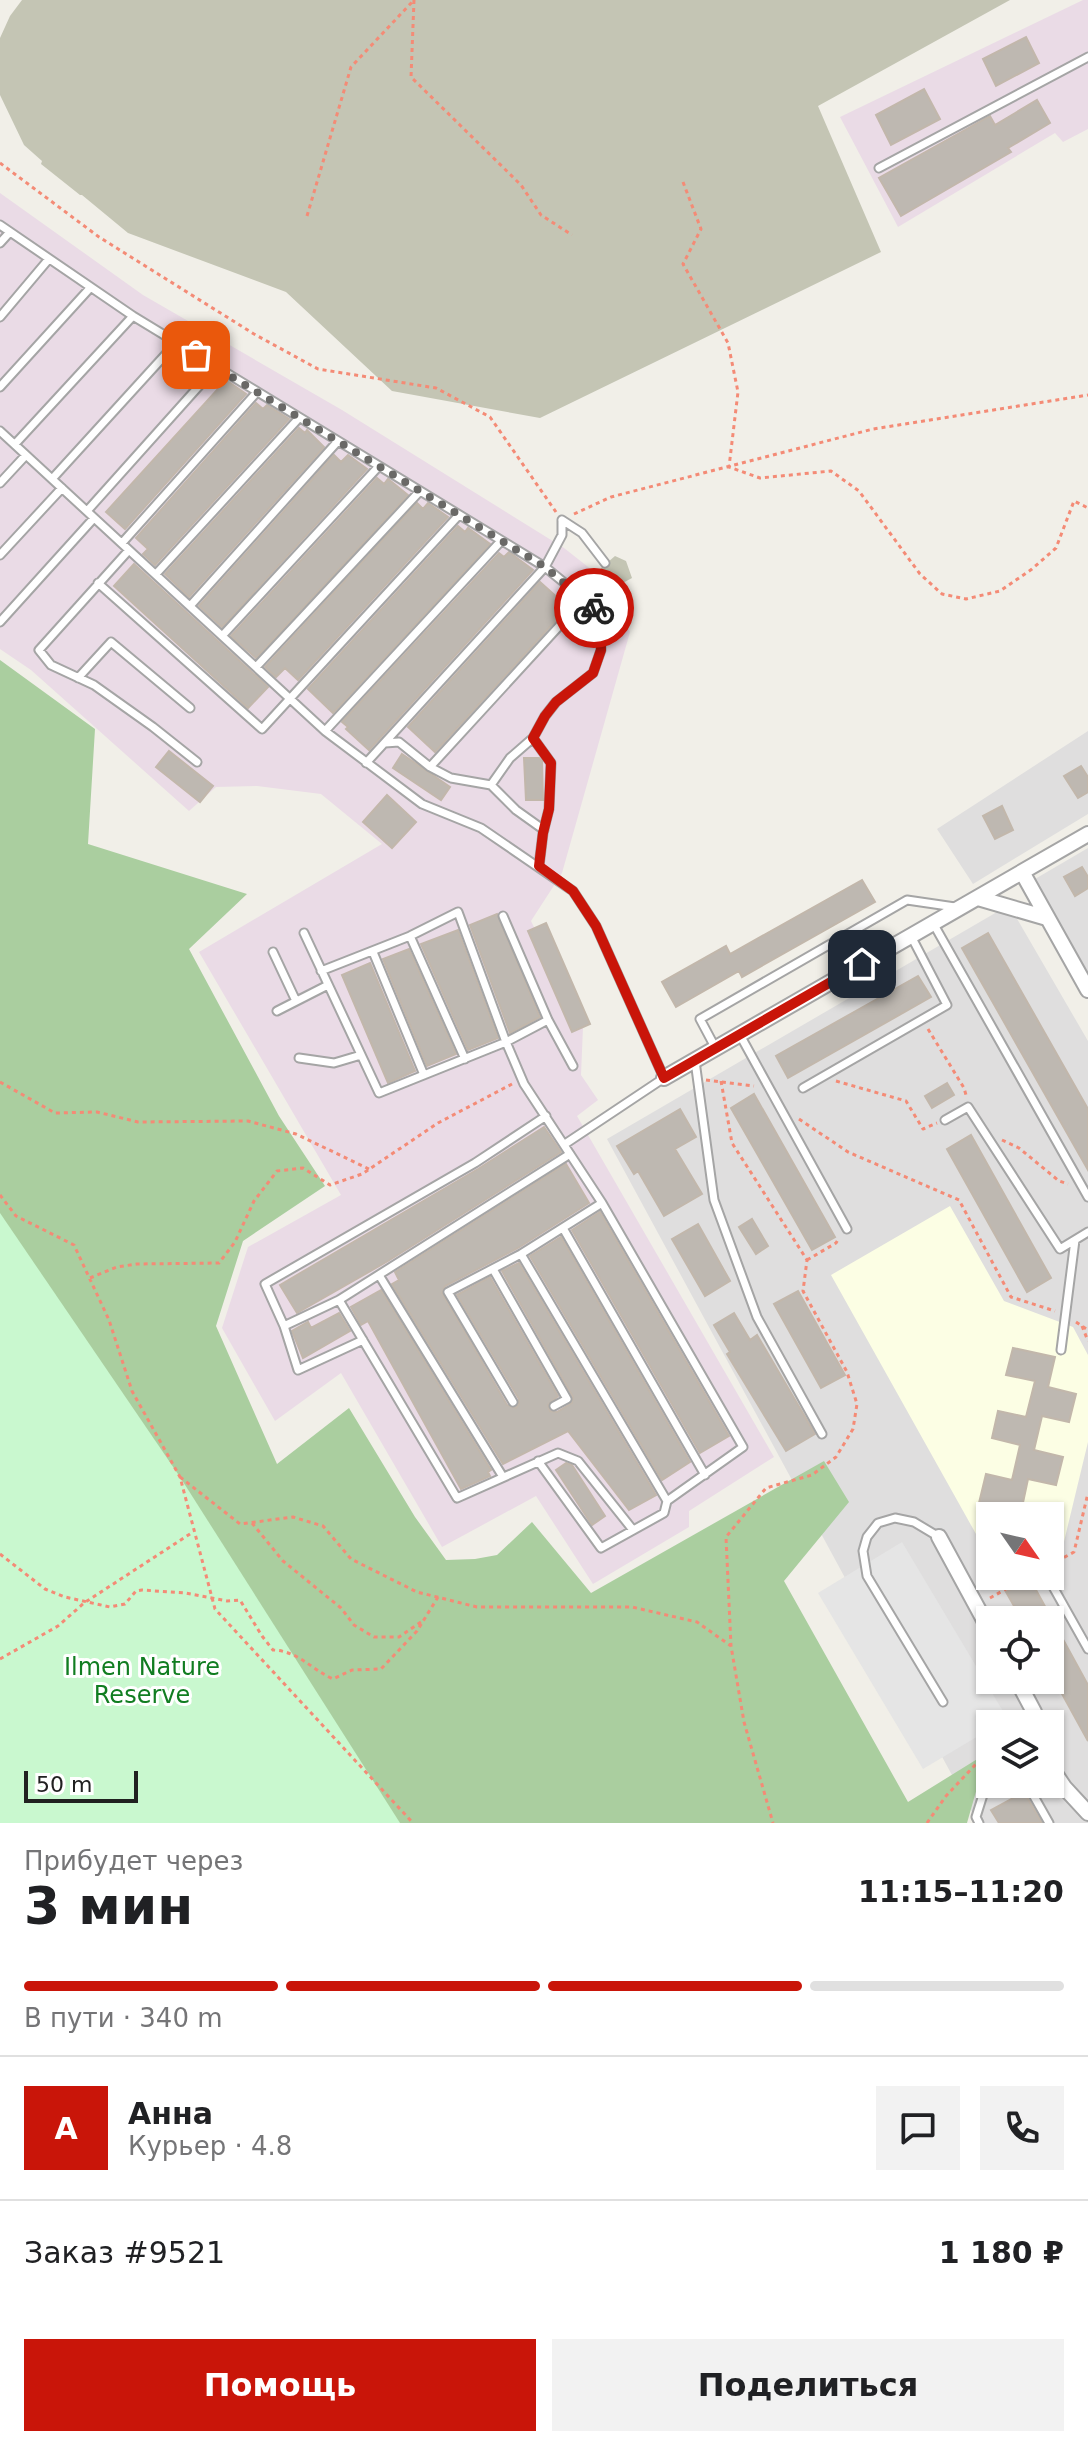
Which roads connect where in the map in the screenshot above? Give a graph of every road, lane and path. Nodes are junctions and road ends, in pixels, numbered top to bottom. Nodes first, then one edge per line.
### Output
1 (414, 0) edge
2 (1088, 57) edge
3 (0, 163) edge
4 (879, 168) dead end
5 (683, 182) dead end
6 (307, 216) dead end
7 (0, 225) edge
8 (10, 232) junction
9 (572, 235) dead end
10 (0, 243) edge
11 (48, 260) junction
12 (90, 288) junction
13 (133, 316) junction
14 (0, 317) edge
15 (176, 343) junction
16 (216, 367) junction
17 (0, 387) edge
18 (257, 392) junction
19 (1088, 395) edge
20 (299, 418) junction
21 (0, 431) edge
22 (338, 441) junction
23 (15, 444) junction
24 (26, 455) junction
25 (379, 466) junction
26 (729, 467) junction
27 (52, 479) junction
28 (0, 483) edge
29 (62, 488) junction
30 (420, 491) junction
31 (1088, 508) edge
32 (87, 511) junction
33 (459, 515) junction
34 (94, 518) junction
35 (562, 520) junction
36 (501, 541) junction
37 (122, 543) junction
38 (129, 550) junction
39 (0, 555) edge
40 (605, 563) dead end
41 (545, 567) junction
42 (156, 574) junction
43 (98, 583) junction
44 (584, 599) junction
45 (190, 606) junction
46 (0, 622) edge
47 (222, 636) junction
48 (256, 667) junction
49 (78, 678) junction
50 (290, 699) junction
51 (190, 708) dead end
52 (325, 731) junction
53 (533, 738) junction
54 (385, 743) junction
55 (197, 762) dead end
56 (366, 763) junction
57 (430, 767) junction
58 (491, 785) junction
59 (544, 830) junction
60 (1088, 834) edge
61 (539, 866) junction
62 (1022, 872) junction
63 (978, 898) junction
64 (960, 908) junction
65 (503, 916) dead end
66 (1047, 918) junction
67 (933, 923) junction
68 (304, 933) dead end
69 (410, 936) junction
70 (911, 936) junction
71 (273, 952) dead end
72 (373, 952) junction
73 (321, 971) junction
74 (1086, 982) edge
75 (328, 985) junction
76 (296, 1001) junction
77 (277, 1011) dead end
78 (922, 1019) junction
79 (548, 1020) junction
80 (740, 1035) junction
81 (506, 1042) junction
82 (716, 1049) junction
83 (361, 1055) junction
84 (299, 1058) dead end
85 (465, 1059) junction
86 (695, 1061) junction
87 (573, 1066) dead end
88 (424, 1075) junction
89 (821, 1077) junction
90 (664, 1078) junction
91 (698, 1079) junction
92 (522, 1080) junction
93 (721, 1081) junction
94 (0, 1082) edge
95 (803, 1088) dead end
96 (769, 1089) junction
97 (779, 1105) junction
98 (968, 1107) junction
99 (546, 1116) junction
100 (945, 1120) joint
101 (986, 1133) junction
102 (565, 1144) junction
103 (570, 1154) junction
104 (369, 1169) junction
105 (1083, 1189) junction
106 (0, 1195) edge
107 (1088, 1197) edge
108 (602, 1203) junction
109 (563, 1228) junction
110 (847, 1229) joint
111 (1088, 1232) edge
112 (1075, 1240) junction
113 (521, 1254) junction
114 (807, 1260) junction
115 (493, 1269) junction
116 (379, 1275) junction
117 (90, 1278) junction
118 (339, 1300) junction
119 (1065, 1315) junction
120 (284, 1326) junction
121 (1082, 1326) dead end
122 (363, 1340) junction
123 (1088, 1341) edge
124 (1061, 1350) dead end
125 (513, 1402) dead end
126 (554, 1406) dead end
127 (822, 1434) dead end
128 (538, 1461) junction
129 (705, 1475) junction
130 (180, 1477) junction
131 (503, 1477) junction
132 (1088, 1493) edge
133 (667, 1501) junction
134 (252, 1523) junction
135 (633, 1530) junction
136 (194, 1531) junction
137 (939, 1537) joint
138 (0, 1554) edge
139 (1064, 1557) edge
140 (1004, 1590) edge
141 (1055, 1590) edge
142 (438, 1597) junction
143 (212, 1600) junction
144 (84, 1603) junction
145 (976, 1606) joint
146 (424, 1620) junction
147 (731, 1646) junction
148 (1088, 1649) edge
149 (0, 1659) edge
150 (943, 1702) dead end
151 (976, 1764) edge
152 (1064, 1787) edge
153 (982, 1798) edge
154 (1035, 1798) edge
155 (1088, 1813) edge
156 (413, 1823) edge
157 (773, 1823) edge
158 (927, 1823) edge
159 (979, 1823) edge
160 (1049, 1823) edge

1 - 6 path
1 - 9 path
2 - 4 lane
3 - 35 path
5 - 26 path
7 - 8 lane
8 - 10 lane
8 - 11 lane
11 - 12 lane
11 - 14 lane
12 - 13 lane
12 - 17 lane
13 - 15 lane
13 - 23 lane
15 - 16 lane
15 - 27 lane
16 - 18 lane
16 - 32 lane
18 - 20 lane
18 - 37 lane
19 - 26 path
20 - 22 lane
20 - 42 lane
21 - 23 lane
22 - 25 lane
22 - 45 lane
23 - 24 lane
24 - 27 lane
24 - 28 lane
25 - 30 lane
25 - 47 lane
26 - 31 path
26 - 35 path
27 - 29 lane
29 - 32 lane
29 - 39 lane
30 - 33 lane
30 - 48 lane
32 - 34 lane
33 - 36 lane
33 - 50 lane
34 - 37 lane
34 - 46 lane
35 - 40 lane
35 - 41 lane
36 - 41 lane
36 - 52 lane
37 - 38 lane
38 - 42 lane
38 - 43 lane
41 - 44 lane
41 - 54 lane
42 - 45 lane
43 - 49 lane
43 - 50 lane
44 - 53 lane
44 - 57 lane
45 - 47 lane
47 - 48 lane
48 - 50 lane
49 - 51 lane
49 - 55 lane
50 - 52 lane
52 - 56 lane
53 - 58 lane
53 - 59 lane
54 - 56 lane
54 - 57 lane
56 - 61 lane
57 - 58 lane
58 - 59 lane
59 - 61 lane
60 - 62 street
61 - 90 lane
62 - 63 street
62 - 66 street
63 - 64 street
63 - 66 street
64 - 67 street
64 - 82 lane
65 - 79 lane
66 - 74 street
67 - 70 street
67 - 105 lane
68 - 73 lane
69 - 72 lane
69 - 81 lane
69 - 85 lane
70 - 78 lane
70 - 80 street
71 - 76 lane
72 - 73 lane
72 - 88 lane
73 - 75 lane
75 - 76 lane
75 - 83 lane
76 - 77 lane
78 - 89 lane
78 - 98 path
79 - 81 lane
79 - 87 lane
80 - 82 street
80 - 96 lane
81 - 85 lane
81 - 92 lane
82 - 86 street
83 - 84 lane
83 - 88 lane
85 - 88 lane
86 - 90 street
86 - 91 lane
89 - 95 lane
89 - 100 path
90 - 102 lane
91 - 93 path
91 - 127 lane
92 - 99 lane
92 - 104 path
93 - 96 path
93 - 114 path
94 - 104 path
96 - 97 lane
97 - 110 lane
97 - 119 path
98 - 100 lane
98 - 101 lane
99 - 102 lane
99 - 120 lane
101 - 105 path
101 - 112 lane
102 - 103 lane
103 - 108 lane
103 - 116 lane
104 - 117 path
105 - 107 lane
106 - 117 path
108 - 109 lane
108 - 129 lane
109 - 113 lane
109 - 129 lane
110 - 114 path
111 - 112 lane
112 - 119 lane
113 - 115 lane
113 - 133 lane
114 - 147 path
115 - 125 lane
115 - 126 lane
116 - 118 lane
116 - 131 lane
117 - 130 path
118 - 120 lane
118 - 122 lane
119 - 124 lane
120 - 122 lane
121 - 123 path
122 - 131 lane
128 - 131 lane
128 - 135 lane
128 - 135 lane
129 - 133 lane
130 - 134 path
130 - 136 path
132 - 139 path
133 - 135 lane
134 - 142 path
134 - 146 path
136 - 143 path
136 - 144 path
137 - 145 street
137 - 150 lane
138 - 144 path
140 - 145 path
141 - 148 lane
142 - 146 path
142 - 147 path
143 - 144 path
143 - 146 path
143 - 156 path
144 - 149 path
147 - 157 path
151 - 158 path
152 - 155 street
153 - 159 lane
154 - 160 lane

